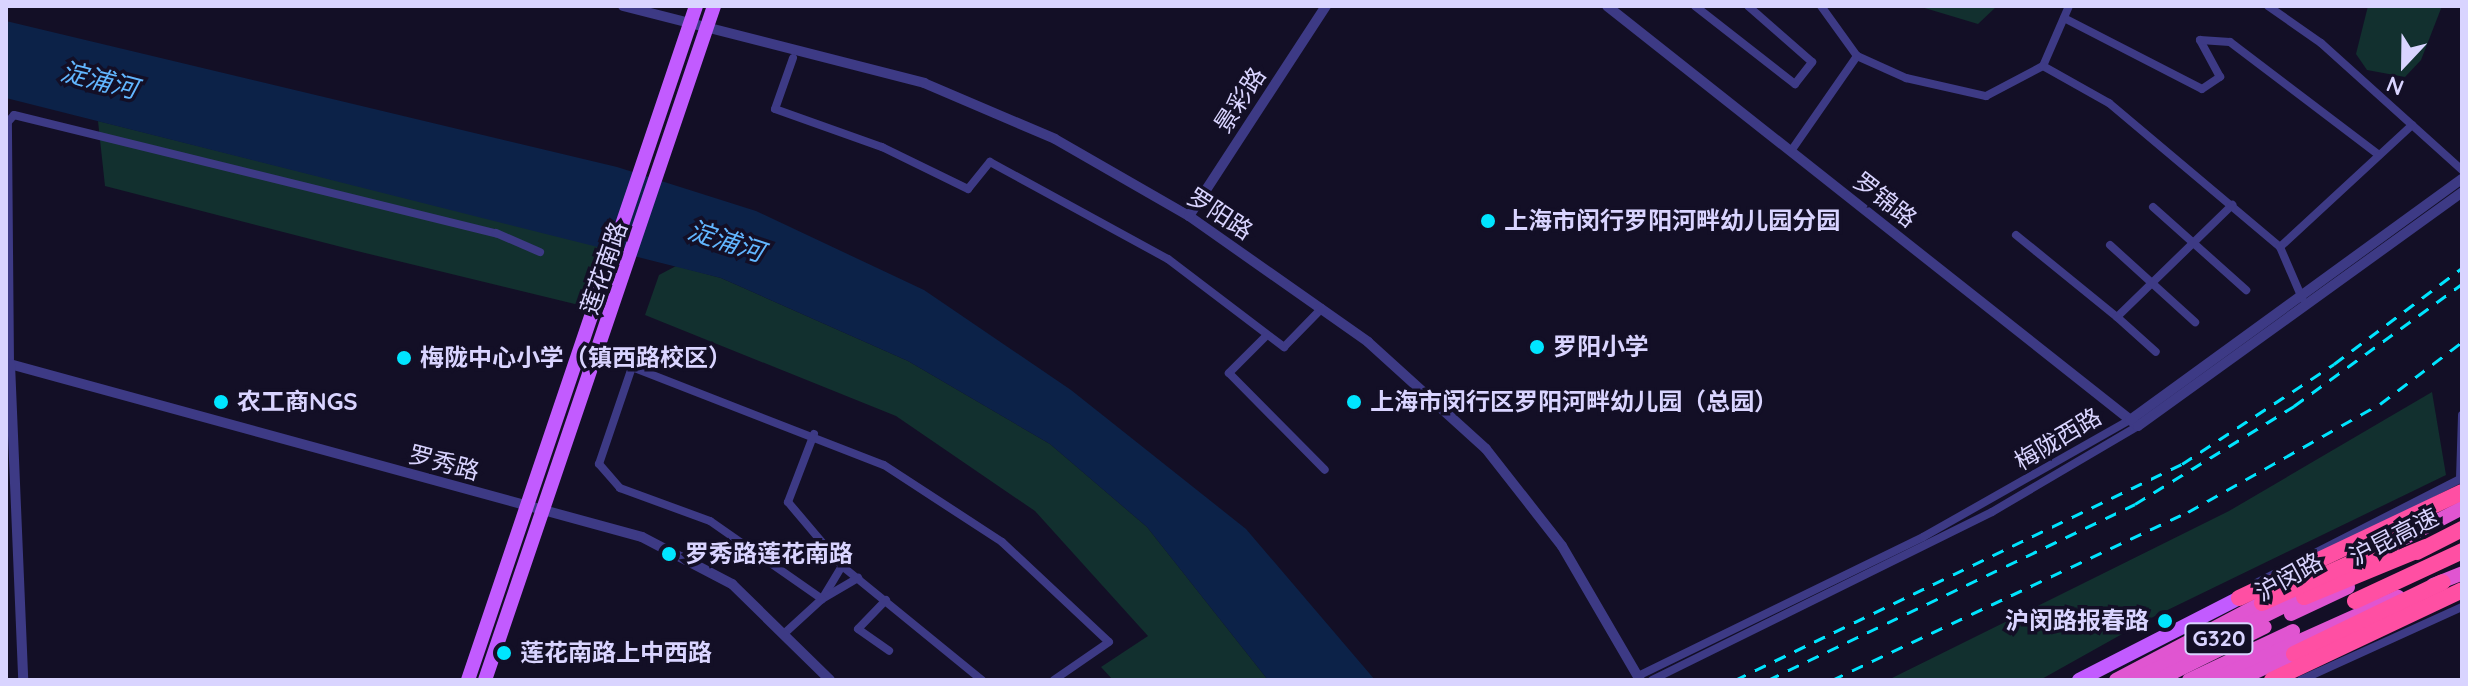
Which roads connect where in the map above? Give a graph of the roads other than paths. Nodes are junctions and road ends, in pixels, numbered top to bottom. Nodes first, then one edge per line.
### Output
1 (623, 6) edge
2 (714, 6) edge
3 (1326, 6) edge
4 (1607, 6) edge
5 (1695, 6) edge
6 (1748, 6) edge
7 (1821, 6) edge
8 (2069, 6) edge
9 (2268, 6) edge
10 (694, 13) edge
11 (2064, 18) junction
12 (707, 24) junction
13 (1857, 56) junction
14 (793, 58) dead end
15 (2043, 66) junction
16 (2412, 125) junction
17 (1791, 151) junction
18 (2379, 155) junction
19 (2462, 170) edge
20 (2462, 179) edge
21 (2462, 192) edge
22 (2232, 205) junction
23 (2153, 207) dead end
24 (1189, 216) junction
25 (2016, 235) dead end
26 (2195, 240) junction
27 (2110, 245) dead end
28 (2280, 247) junction
29 (540, 252) dead end
30 (2154, 281) junction
31 (2246, 290) dead end
32 (2302, 298) junction
33 (1322, 308) junction
34 (2117, 317) junction
35 (2195, 322) dead end
36 (1267, 335) junction
37 (2156, 352) dead end
38 (8, 364) edge
39 (2462, 415) edge
40 (2134, 423) junction
41 (814, 434) junction
42 (1325, 470) dead end
43 (2461, 483) edge
44 (527, 505) junction
45 (2462, 508) edge
46 (544, 510) junction
47 (2462, 529) edge
48 (2369, 546) junction
49 (2426, 547) junction
50 (2462, 551) edge
51 (842, 566) junction
52 (2462, 573) edge
53 (858, 578) junction
54 (2443, 582) joint
55 (2462, 590) edge
56 (2300, 591) junction
57 (2239, 598) junction
58 (822, 599) junction
59 (886, 600) junction
60 (2262, 603) joint
61 (2356, 604) junction
62 (2426, 607) junction
63 (2462, 607) edge
64 (1743, 630) junction
65 (787, 631) junction
66 (889, 651) dead end
67 (2294, 654) joint
68 (1639, 678) edge
69 (23, 680) edge
70 (468, 680) edge
71 (485, 680) edge
72 (830, 680) edge
73 (982, 680) edge
74 (1054, 680) edge
75 (1652, 680) edge
76 (2079, 680) edge
77 (2116, 680) edge
78 (2134, 680) edge
79 (2158, 680) edge
80 (2189, 680) edge
81 (2213, 680) edge
82 (2238, 680) edge
83 (2272, 680) edge
84 (2301, 680) edge

1 - 10 street, 罗阳路
2 - 12 main road, 莲花南路
3 - 24 street, 景彩路
4 - 17 street, 罗锦路
5 - 6 street
7 - 13 street
8 - 11 street
9 - 16 street
10 - 12 street, 罗阳路
10 - 44 main road, 莲花南路
11 - 15 street
11 - 18 street
12 - 24 street, 罗阳路
12 - 46 main road, 莲花南路
13 - 15 street
13 - 17 street
14 - 36 street
15 - 22 street
16 - 18 street
16 - 19 street
17 - 40 street, 罗锦路
18 - 28 street
20 - 32 street, 梅陇西路
21 - 40 street, 梅陇西路
22 - 26 street
22 - 28 street
23 - 26 street
24 - 33 street, 罗阳路
25 - 34 street
26 - 30 street
26 - 31 street
27 - 30 street
28 - 32 street
29 - 38 street
30 - 34 street
30 - 35 street
32 - 40 street, 梅陇西路
33 - 36 street
33 - 68 street, 罗阳路
34 - 37 street
36 - 42 street
38 - 44 street, 罗秀路
38 - 69 street
39 - 43 street
40 - 64 street, 梅陇西路
41 - 51 street
41 - 58 street
41 - 74 street
43 - 48 highway
43 - 57 street
44 - 46 street, 罗秀路
44 - 70 main road, 莲花南路
45 - 48 highway
46 - 65 street, 罗秀路
46 - 71 main road, 莲花南路
47 - 49 highway, 沪昆高速
48 - 56 highway
48 - 57 highway
49 - 56 highway
49 - 61 highway, 沪昆高速
50 - 61 highway, 沪昆高速
51 - 53 street
51 - 58 street
52 - 54 highway
53 - 58 street
53 - 59 street
54 - 61 highway
55 - 62 highway
56 - 60 highway
56 - 78 highway, 沪闵路 / G320
57 - 76 main road
58 - 65 street
59 - 66 street
59 - 73 street
60 - 77 highway
61 - 62 highway
61 - 67 highway
61 - 79 highway
61 - 80 highway
61 - 81 highway, G320
62 - 83 highway
63 - 84 street
64 - 68 street, 梅陇西路
64 - 75 street, 梅陇西路
65 - 72 street, 罗秀路
67 - 82 highway

